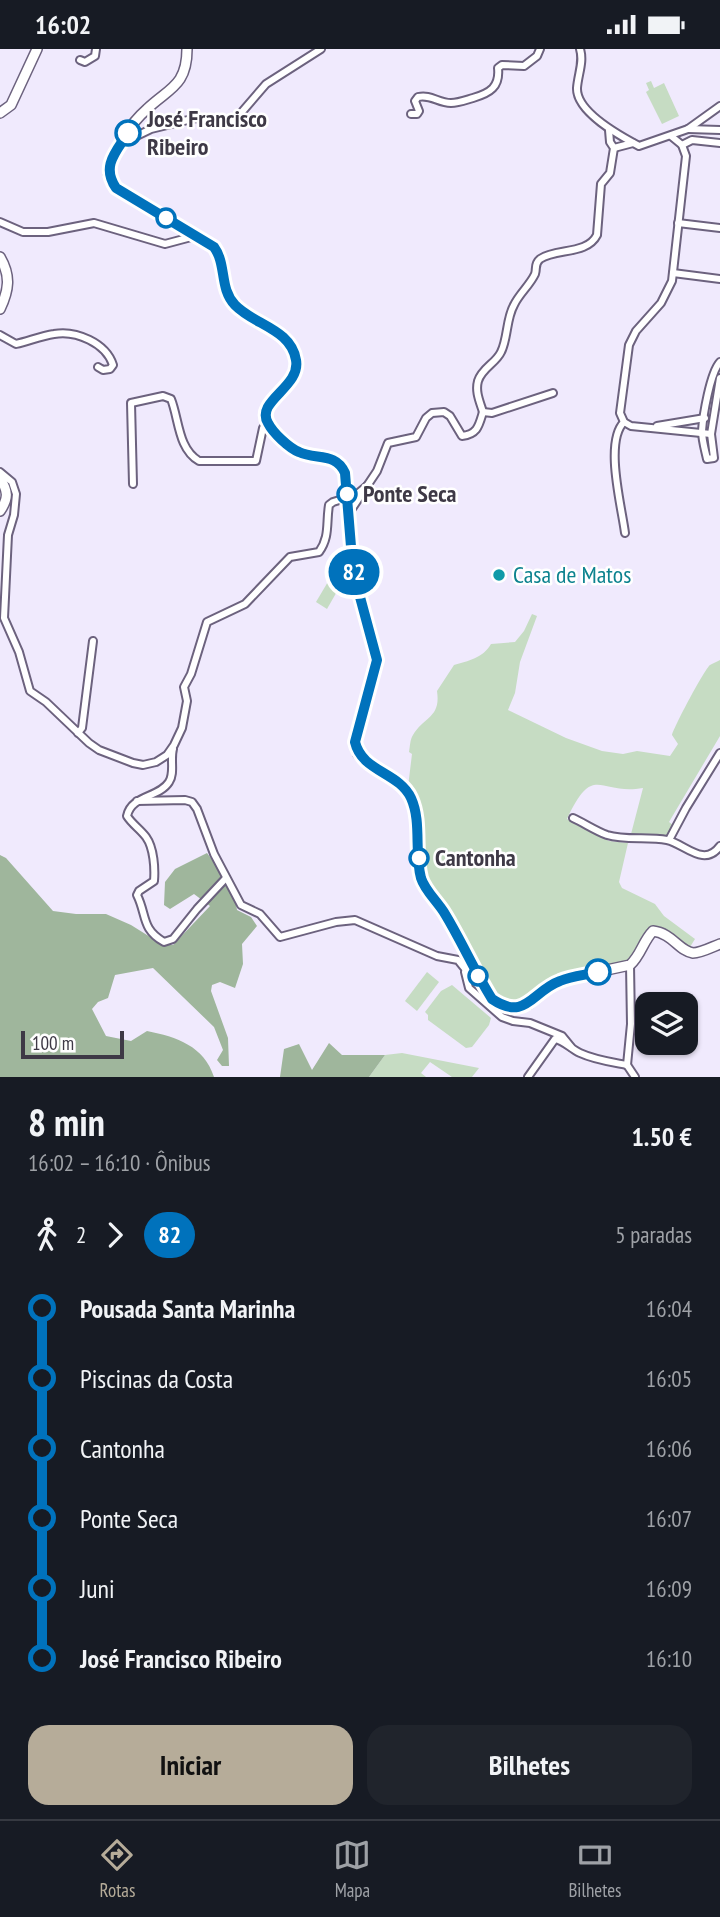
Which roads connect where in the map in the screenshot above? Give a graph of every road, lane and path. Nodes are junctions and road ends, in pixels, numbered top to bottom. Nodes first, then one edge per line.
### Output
1 (37, 49) edge
2 (96, 49) edge
3 (187, 49) edge
4 (321, 49) edge
5 (540, 49) edge
6 (580, 49) edge
7 (80, 60) dead end
8 (720, 106) edge
9 (0, 113) edge
10 (411, 114) dead end
11 (688, 129) junction
12 (609, 130) junction
13 (720, 130) edge
14 (671, 136) junction
15 (122, 143) junction
16 (720, 143) edge
17 (636, 144) junction
18 (682, 145) junction
19 (614, 148) junction
20 (0, 222) edge
21 (678, 223) junction
22 (720, 228) edge
23 (197, 235) junction
24 (0, 257) edge
25 (673, 273) junction
26 (720, 279) edge
27 (3, 297) edge
28 (0, 309) edge
29 (0, 335) edge
30 (720, 362) edge
31 (98, 367) dead end
32 (720, 378) edge
33 (553, 393) dead end
34 (483, 412) junction
35 (703, 418) junction
36 (713, 419) junction
37 (624, 422) junction
38 (267, 423) junction
39 (648, 428) junction
40 (711, 434) junction
41 (702, 435) junction
42 (0, 472) edge
43 (0, 478) edge
44 (133, 484) dead end
45 (368, 485) junction
46 (348, 499) junction
47 (0, 510) edge
48 (349, 513) junction
49 (625, 533) dead end
50 (93, 641) dead end
51 (78, 733) junction
52 (174, 745) junction
53 (720, 753) edge
54 (137, 801) junction
55 (573, 818) dead end
56 (669, 840) junction
57 (720, 846) edge
58 (226, 878) junction
59 (720, 944) edge
60 (630, 965) junction
61 (464, 970) junction
62 (481, 981) junction
63 (571, 1047) junction
64 (627, 1065) junction
65 (527, 1077) edge
66 (635, 1077) edge

1 - 9 street
2 - 7 street
3 - 15 street
4 - 15 street
5 - 10 street
6 - 12 street
8 - 11 street
11 - 13 street
11 - 14 street
12 - 17 street
12 - 19 street
14 - 17 street
14 - 18 street
15 - 23 street
16 - 18 street
17 - 19 street
18 - 21 street
19 - 34 street
20 - 23 street
21 - 22 street
21 - 25 street
23 - 38 street
24 - 27 street
25 - 26 street
25 - 37 street
27 - 28 street
29 - 31 street
30 - 35 street
32 - 36 street
33 - 34 street
34 - 45 street
35 - 36 street
35 - 39 street
35 - 41 street
36 - 40 street
37 - 39 street
37 - 49 street
38 - 44 street
38 - 46 street
39 - 41 street
40 - 41 street
40 - 41 street
42 - 51 street
43 - 47 street
45 - 46 street
45 - 48 street
46 - 48 street
46 - 52 street
48 - 62 street
50 - 51 street
51 - 52 street
52 - 54 street
53 - 56 street
54 - 58 street
54 - 58 street
55 - 56 street
56 - 57 street
58 - 61 street
59 - 60 street
60 - 62 street
60 - 64 street
61 - 62 street
61 - 63 street
63 - 64 street
63 - 65 street
64 - 66 street

